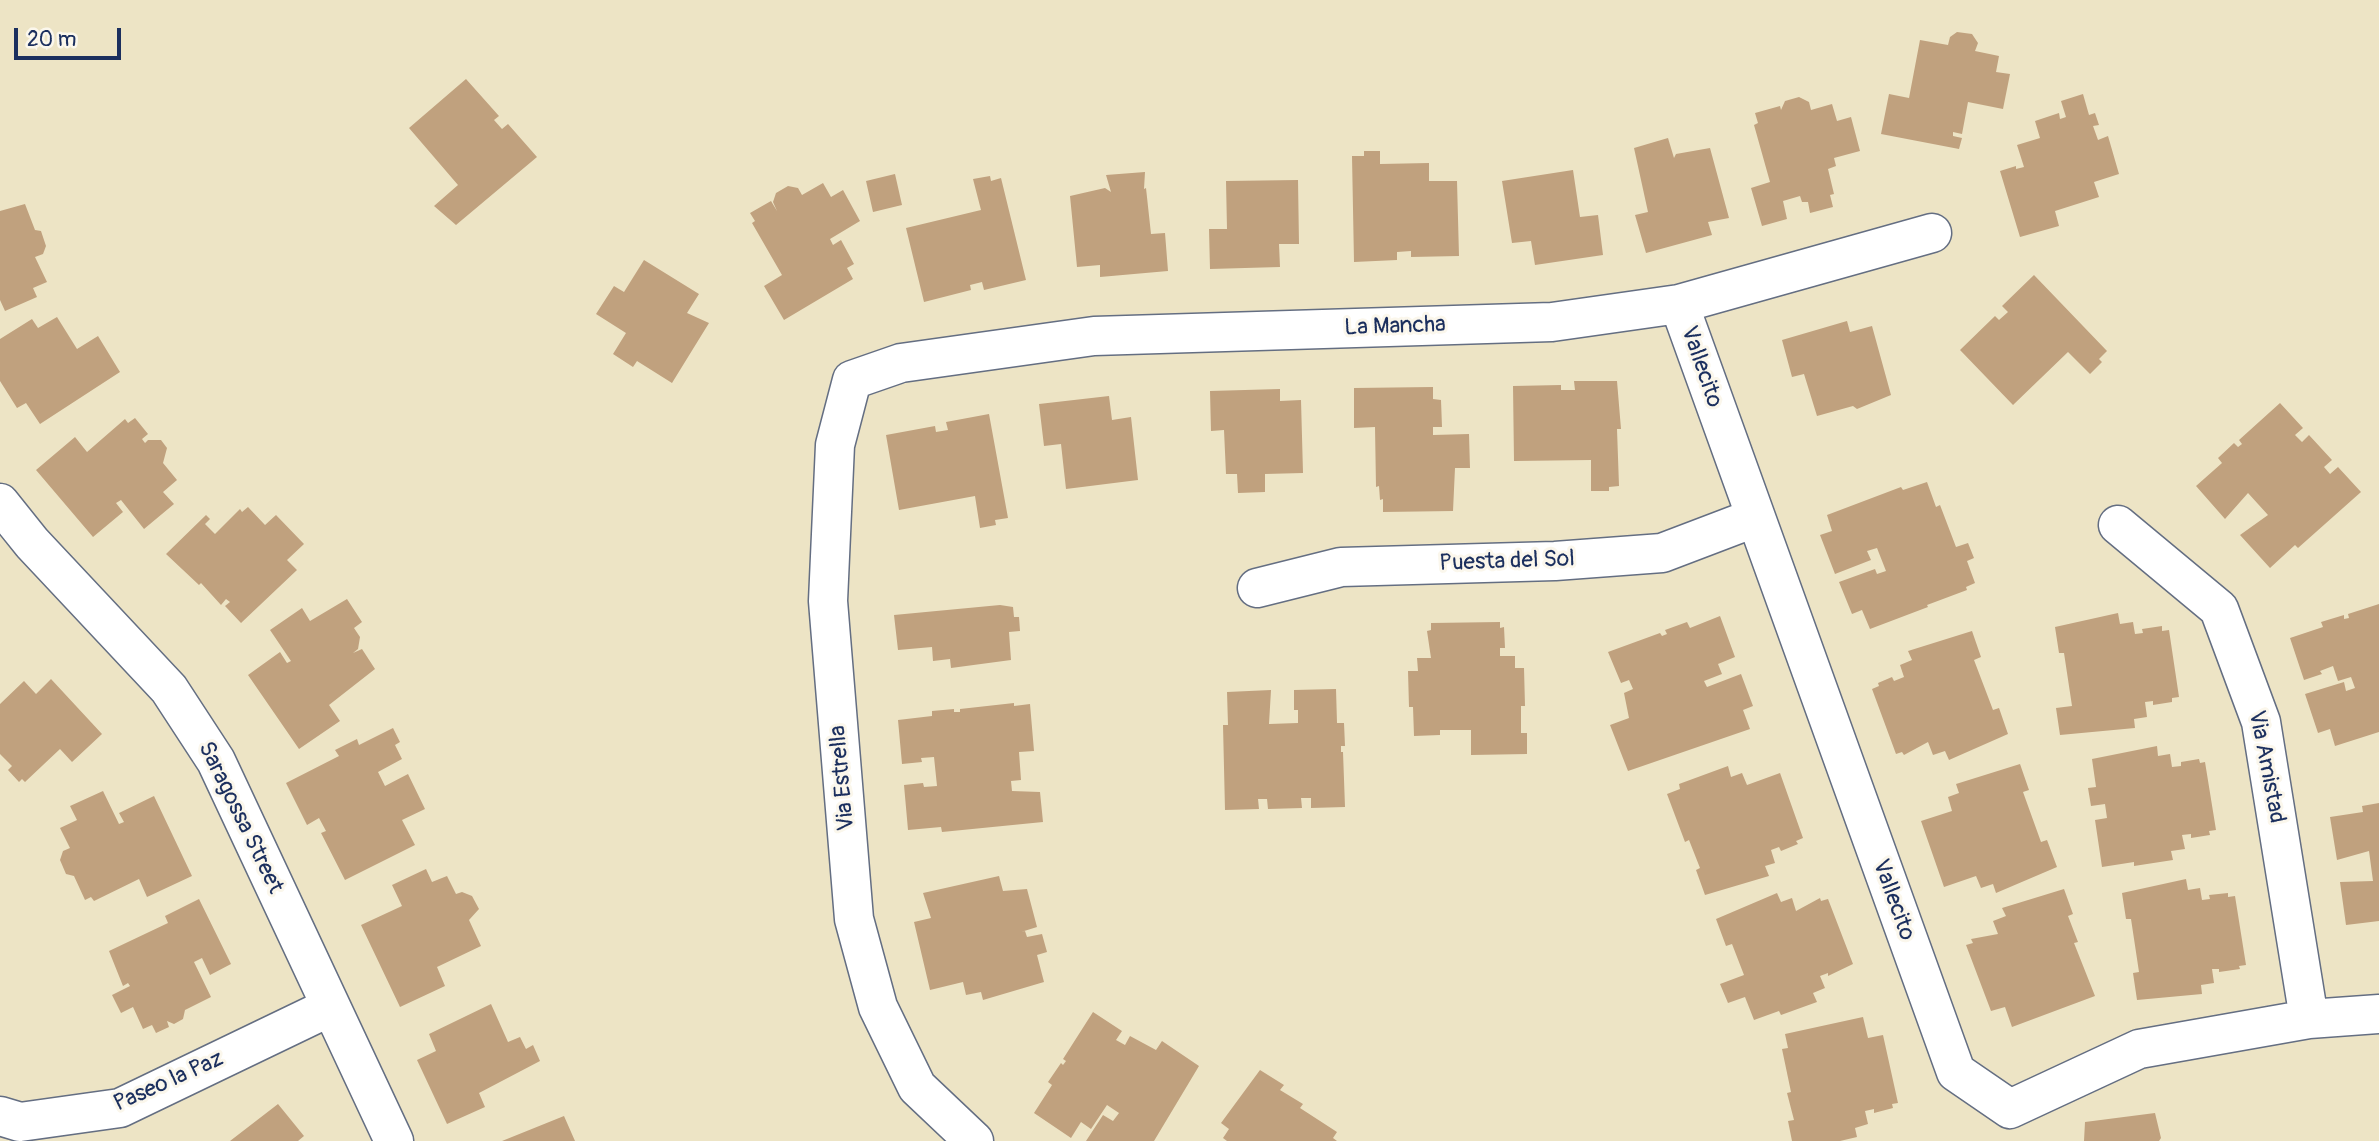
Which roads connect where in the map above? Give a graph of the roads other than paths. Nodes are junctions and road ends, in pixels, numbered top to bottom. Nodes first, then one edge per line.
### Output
1 (1932, 233) dead end
2 (1679, 304) junction
3 (852, 380) joint
4 (0, 503) edge
5 (1754, 518) junction
6 (2118, 524) dead end
7 (1257, 588) dead end
8 (330, 1007) junction
9 (2379, 1014) edge
10 (2309, 1019) junction
11 (0, 1116) edge
12 (394, 1141) edge
13 (974, 1141) edge

1 - 2 street, La Mancha
2 - 3 street, La Mancha
2 - 5 street, Vallecito
3 - 13 street, Via Estrella
4 - 8 street, Saragossa Street
5 - 7 street, Puesta del Sol
5 - 10 street, Vallecito
6 - 10 street, Via Amistad
8 - 11 street, Paseo la Paz
8 - 12 street, Saragossa Street
9 - 10 street, Vallecito

